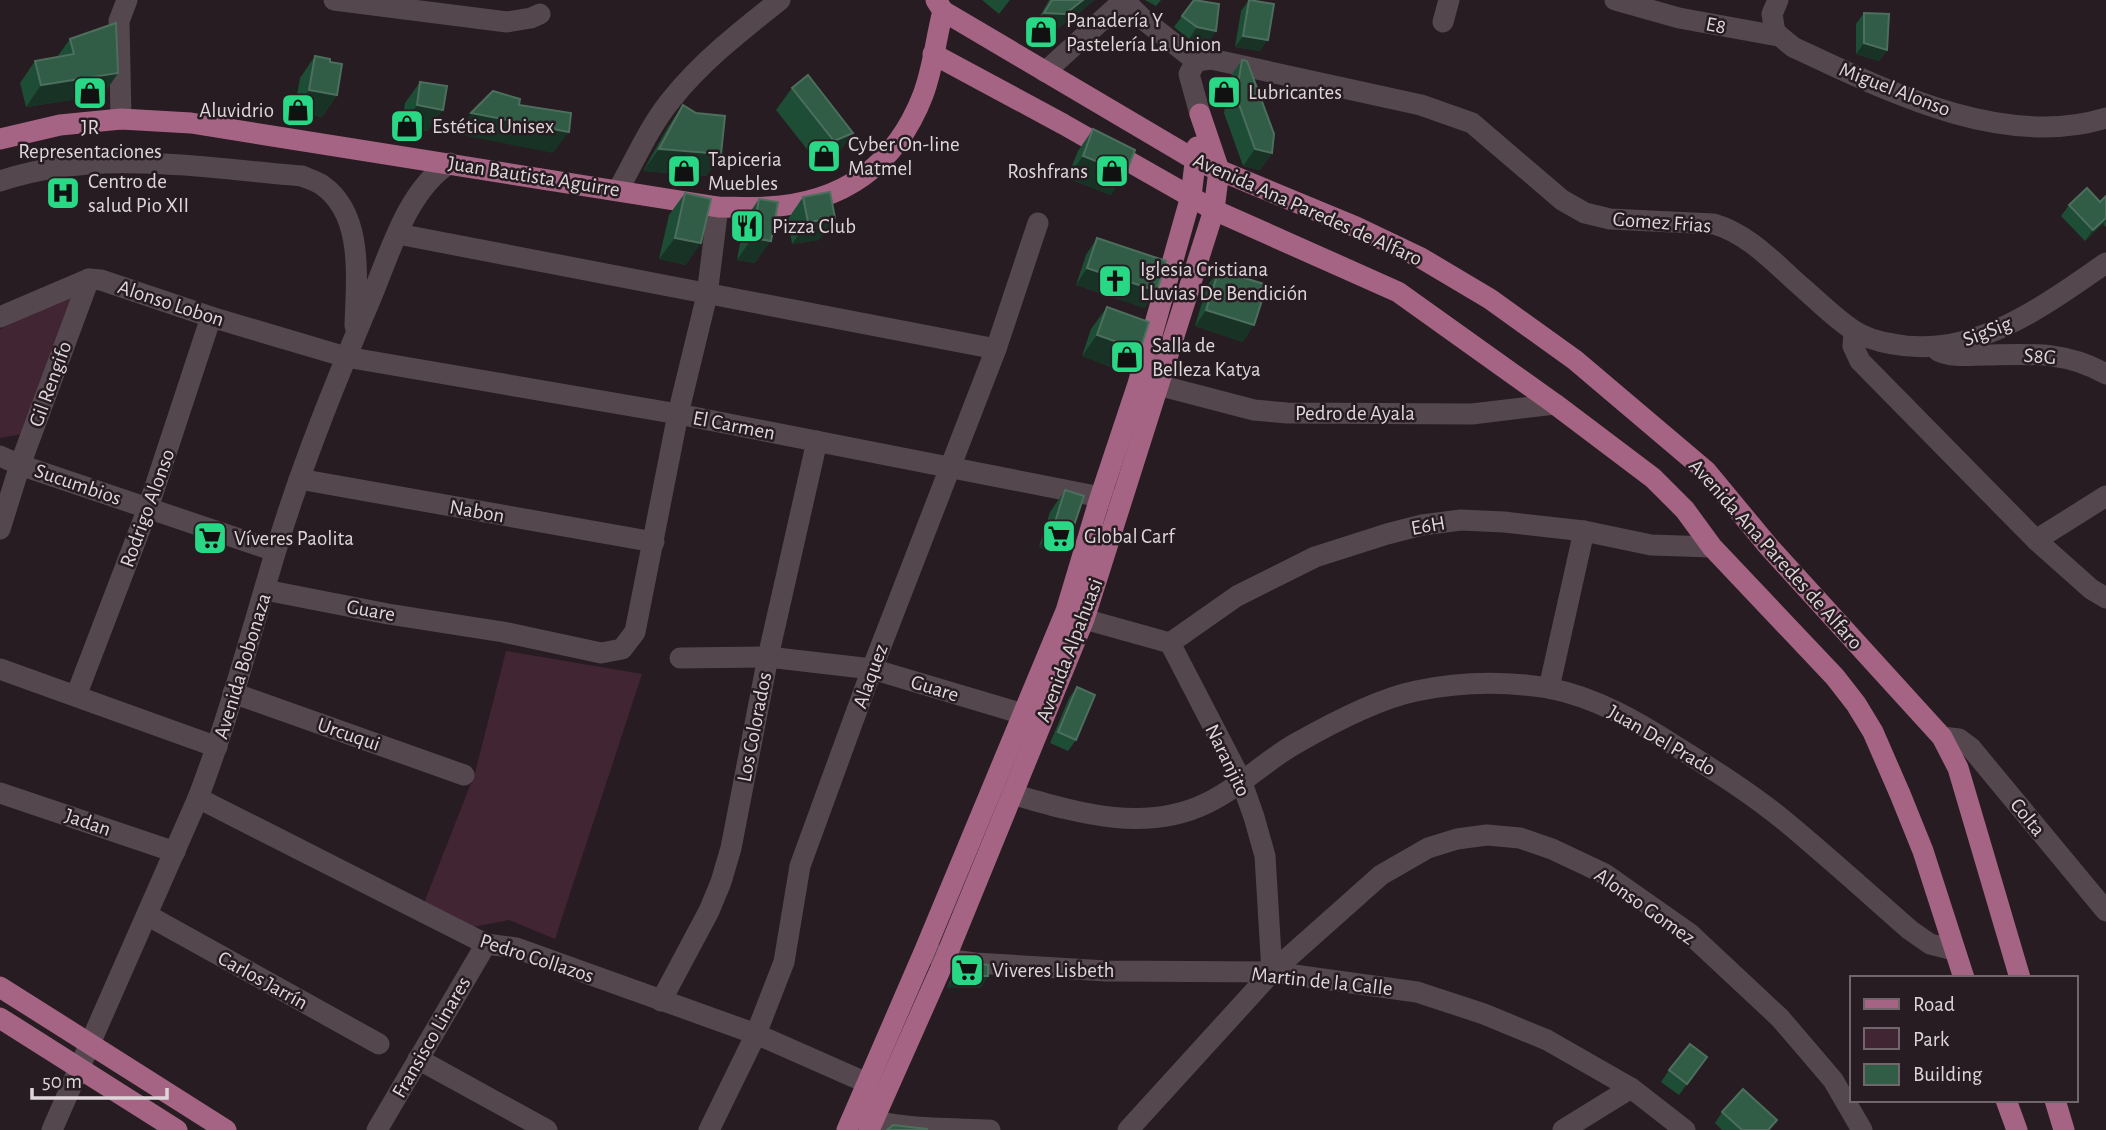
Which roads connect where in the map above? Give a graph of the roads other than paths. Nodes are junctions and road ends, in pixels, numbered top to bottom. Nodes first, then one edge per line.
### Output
1 (127, 0) edge
2 (334, 0) edge
3 (780, 0) edge
4 (1124, 0) edge
5 (1449, 0) edge
6 (1615, 0) edge
7 (1626, 0) edge
8 (1778, 0) edge
9 (939, 5) edge
10 (540, 14) dead end
11 (1443, 22) dead end
12 (1777, 34) junction
13 (933, 54) junction
14 (1196, 61) junction
15 (1045, 72) junction
16 (1200, 114) junction
17 (2106, 118) edge
18 (121, 120) junction
19 (0, 139) edge
20 (403, 155) junction
21 (1197, 161) junction
22 (450, 163) junction
23 (1219, 170) junction
24 (0, 181) edge
25 (618, 190) junction
26 (416, 195) junction
27 (1191, 196) junction
28 (718, 206) junction
29 (1214, 210) junction
30 (1038, 223) dead end
31 (398, 234) junction
32 (2106, 263) edge
33 (89, 279) junction
34 (707, 295) junction
35 (0, 317) edge
36 (211, 317) junction
37 (1854, 331) junction
38 (1930, 346) junction
39 (350, 347) junction
40 (996, 349) junction
41 (2106, 374) edge
42 (1158, 385) junction
43 (1555, 404) junction
44 (678, 414) junction
45 (817, 441) junction
46 (0, 456) edge
47 (20, 465) junction
48 (949, 468) junction
49 (299, 479) junction
50 (2106, 496) edge
51 (1100, 498) junction
52 (1121, 501) junction
53 (148, 508) junction
54 (0, 529) edge
55 (1584, 531) junction
56 (2036, 540) junction
57 (654, 542) junction
58 (1712, 547) junction
59 (275, 551) junction
60 (265, 590) junction
61 (2106, 598) edge
62 (1084, 619) junction
63 (1170, 643) junction
64 (768, 657) junction
65 (680, 658) dead end
66 (0, 669) edge
67 (872, 669) junction
68 (1549, 688) junction
69 (233, 693) junction
70 (76, 696) junction
71 (1023, 714) junction
72 (1942, 737) junction
73 (217, 747) junction
74 (464, 775) dead end
75 (1241, 780) junction
76 (0, 793) edge
77 (1012, 794) junction
78 (198, 798) junction
79 (176, 852) junction
80 (2104, 906) edge
81 (147, 915) junction
82 (486, 944) junction
83 (925, 950) junction
84 (1954, 950) junction
85 (945, 959) junction
86 (1272, 972) junction
87 (1963, 976) edge
88 (2019, 976) edge
89 (0, 988) edge
90 (661, 1001) junction
91 (0, 1018) edge
92 (757, 1034) junction
93 (90, 1044) junction
94 (379, 1044) dead end
95 (418, 1059) junction
96 (78, 1069) junction
97 (868, 1083) junction
98 (1632, 1088) junction
99 (887, 1092) junction
100 (2007, 1102) edge
101 (2056, 1102) edge
102 (860, 1124) edge
103 (52, 1130) edge
104 (177, 1130) edge
105 (226, 1130) edge
106 (377, 1130) edge
107 (547, 1130) edge
108 (709, 1130) edge
109 (990, 1130) edge
110 (1128, 1130) edge
111 (1563, 1130) edge
112 (1685, 1130) edge
113 (1862, 1130) edge
114 (2017, 1130) edge
115 (2064, 1130) edge

1 - 18 street
2 - 10 street
3 - 25 street
4 - 14 street
4 - 15 street
5 - 11 street
6 - 12 street, E8
7 - 12 street, E8
8 - 12 street
9 - 13 main road, Juan Bautista Aguirre
9 - 15 main road, Avenida Ana Paredes de Alfaro
12 - 17 street, Miguel Alonso
13 - 27 main road, Avenida Ana Paredes de Alfaro
13 - 28 main road, Juan Bautista Aguirre
14 - 16 street, Avenida Alpahuasi
14 - 37 street, Gomez Frias
15 - 21 main road, Avenida Ana Paredes de Alfaro
16 - 21 main road, Avenida Alpahuasi
16 - 23 main road, Avenida Alpahuasi
18 - 19 main road, Juan Bautista Aguirre
18 - 20 main road, Juan Bautista Aguirre
20 - 22 main road, Juan Bautista Aguirre
20 - 26 street
21 - 23 main road, Avenida Ana Paredes de Alfaro
21 - 27 main road, Avenida Alpahuasi
22 - 25 main road, Juan Bautista Aguirre
22 - 26 street, Avenida Bobonaza
23 - 29 main road, Avenida Alpahuasi
23 - 72 main road, Avenida Ana Paredes de Alfaro
24 - 39 street
25 - 28 main road, Juan Bautista Aguirre
26 - 31 street, Avenida Bobonaza
27 - 29 main road, Avenida Ana Paredes de Alfaro
27 - 51 main road, Avenida Alpahuasi
28 - 34 street
29 - 42 main road, Avenida Alpahuasi
29 - 43 main road, Avenida Ana Paredes de Alfaro
30 - 40 street, Alaquez
31 - 34 street
31 - 39 street, Avenida Bobonaza
32 - 38 street, SigSig
33 - 35 street, Alonso Lobon
33 - 36 street, Alonso Lobon
33 - 47 street, Gil Rengifo
34 - 40 street
34 - 44 street
36 - 39 street, Alonso Lobon
36 - 53 street, Rodrigo Alonso
37 - 38 street, SigSig
37 - 56 street
38 - 41 street, S8G
39 - 44 street, El Carmen
39 - 49 street, Avenida Bobonaza
40 - 48 street, Alaquez
42 - 43 street, Pedro de Ayala
42 - 52 main road, Avenida Alpahuasi
43 - 58 main road, Avenida Ana Paredes de Alfaro
44 - 45 street, El Carmen
44 - 57 street
45 - 48 street, El Carmen
45 - 64 street, Los Colorados
46 - 47 street, Sucumbios
47 - 53 street, Sucumbios
47 - 54 street, Gil Rengifo
48 - 51 street, El Carmen
48 - 67 street, Alaquez
49 - 57 street, Nabon
49 - 59 street, Avenida Bobonaza
50 - 56 street
51 - 52 street, El Carmen
51 - 71 main road, Avenida Alpahuasi
52 - 62 main road, Avenida Alpahuasi
53 - 59 street, Sucumbios
53 - 70 street, Rodrigo Alonso
55 - 58 street, E6H
55 - 63 street, E6H
55 - 68 street
56 - 61 street
57 - 60 street, Guare
58 - 84 main road, Avenida Ana Paredes de Alfaro
59 - 60 street, Avenida Bobonaza
60 - 69 street, Avenida Bobonaza
62 - 63 street
62 - 77 main road, Avenida Alpahuasi
63 - 75 street, Naranjito
64 - 65 street, Guare
64 - 67 street, Guare
64 - 90 street, Los Colorados
66 - 70 street
67 - 71 street, Guare
67 - 92 street, Alaquez
68 - 75 street, Juan Del Prado
68 - 84 street, Juan Del Prado
69 - 73 street, Avenida Bobonaza
69 - 74 street, Urcuqui
70 - 73 street
71 - 83 main road, Avenida Alpahuasi
72 - 80 street, Colta
72 - 88 main road, Avenida Ana Paredes de Alfaro
73 - 78 street, Avenida Bobonaza
75 - 77 street, Juan Del Prado
75 - 86 street, Naranjito
76 - 79 street, Jadan
77 - 85 main road, Avenida Alpahuasi
78 - 79 street, Avenida Bobonaza
78 - 82 street, Pedro Collazos
79 - 81 street, Avenida Bobonaza
81 - 93 street, Avenida Bobonaza
81 - 94 street, Carlos Jarrín
82 - 90 street, Pedro Collazos
82 - 95 street, Fransisco Linares
83 - 85 street, Martin de la Calle
83 - 97 main road, Avenida Alpahuasi
84 - 87 main road, Avenida Ana Paredes de Alfaro
85 - 86 street, Martin de la Calle
85 - 99 main road, Avenida Alpahuasi
86 - 98 street, Martin de la Calle
86 - 110 street, Alonso Gomez
86 - 113 street, Alonso Gomez
89 - 93 main road
90 - 92 street, Pedro Collazos
91 - 96 main road
92 - 97 street, Pedro Collazos
92 - 108 street, Alaquez
93 - 96 street, Avenida Bobonaza
93 - 105 main road
95 - 106 street, Fransisco Linares
95 - 107 street
96 - 103 street, Avenida Bobonaza
96 - 104 main road
97 - 99 street, Pedro Collazos
97 - 102 main road, Avenida Alpahuasi
98 - 111 street
98 - 112 street, Martin de la Calle
99 - 102 main road, Avenida Alpahuasi
100 - 114 main road
101 - 115 main road
102 - 109 street

